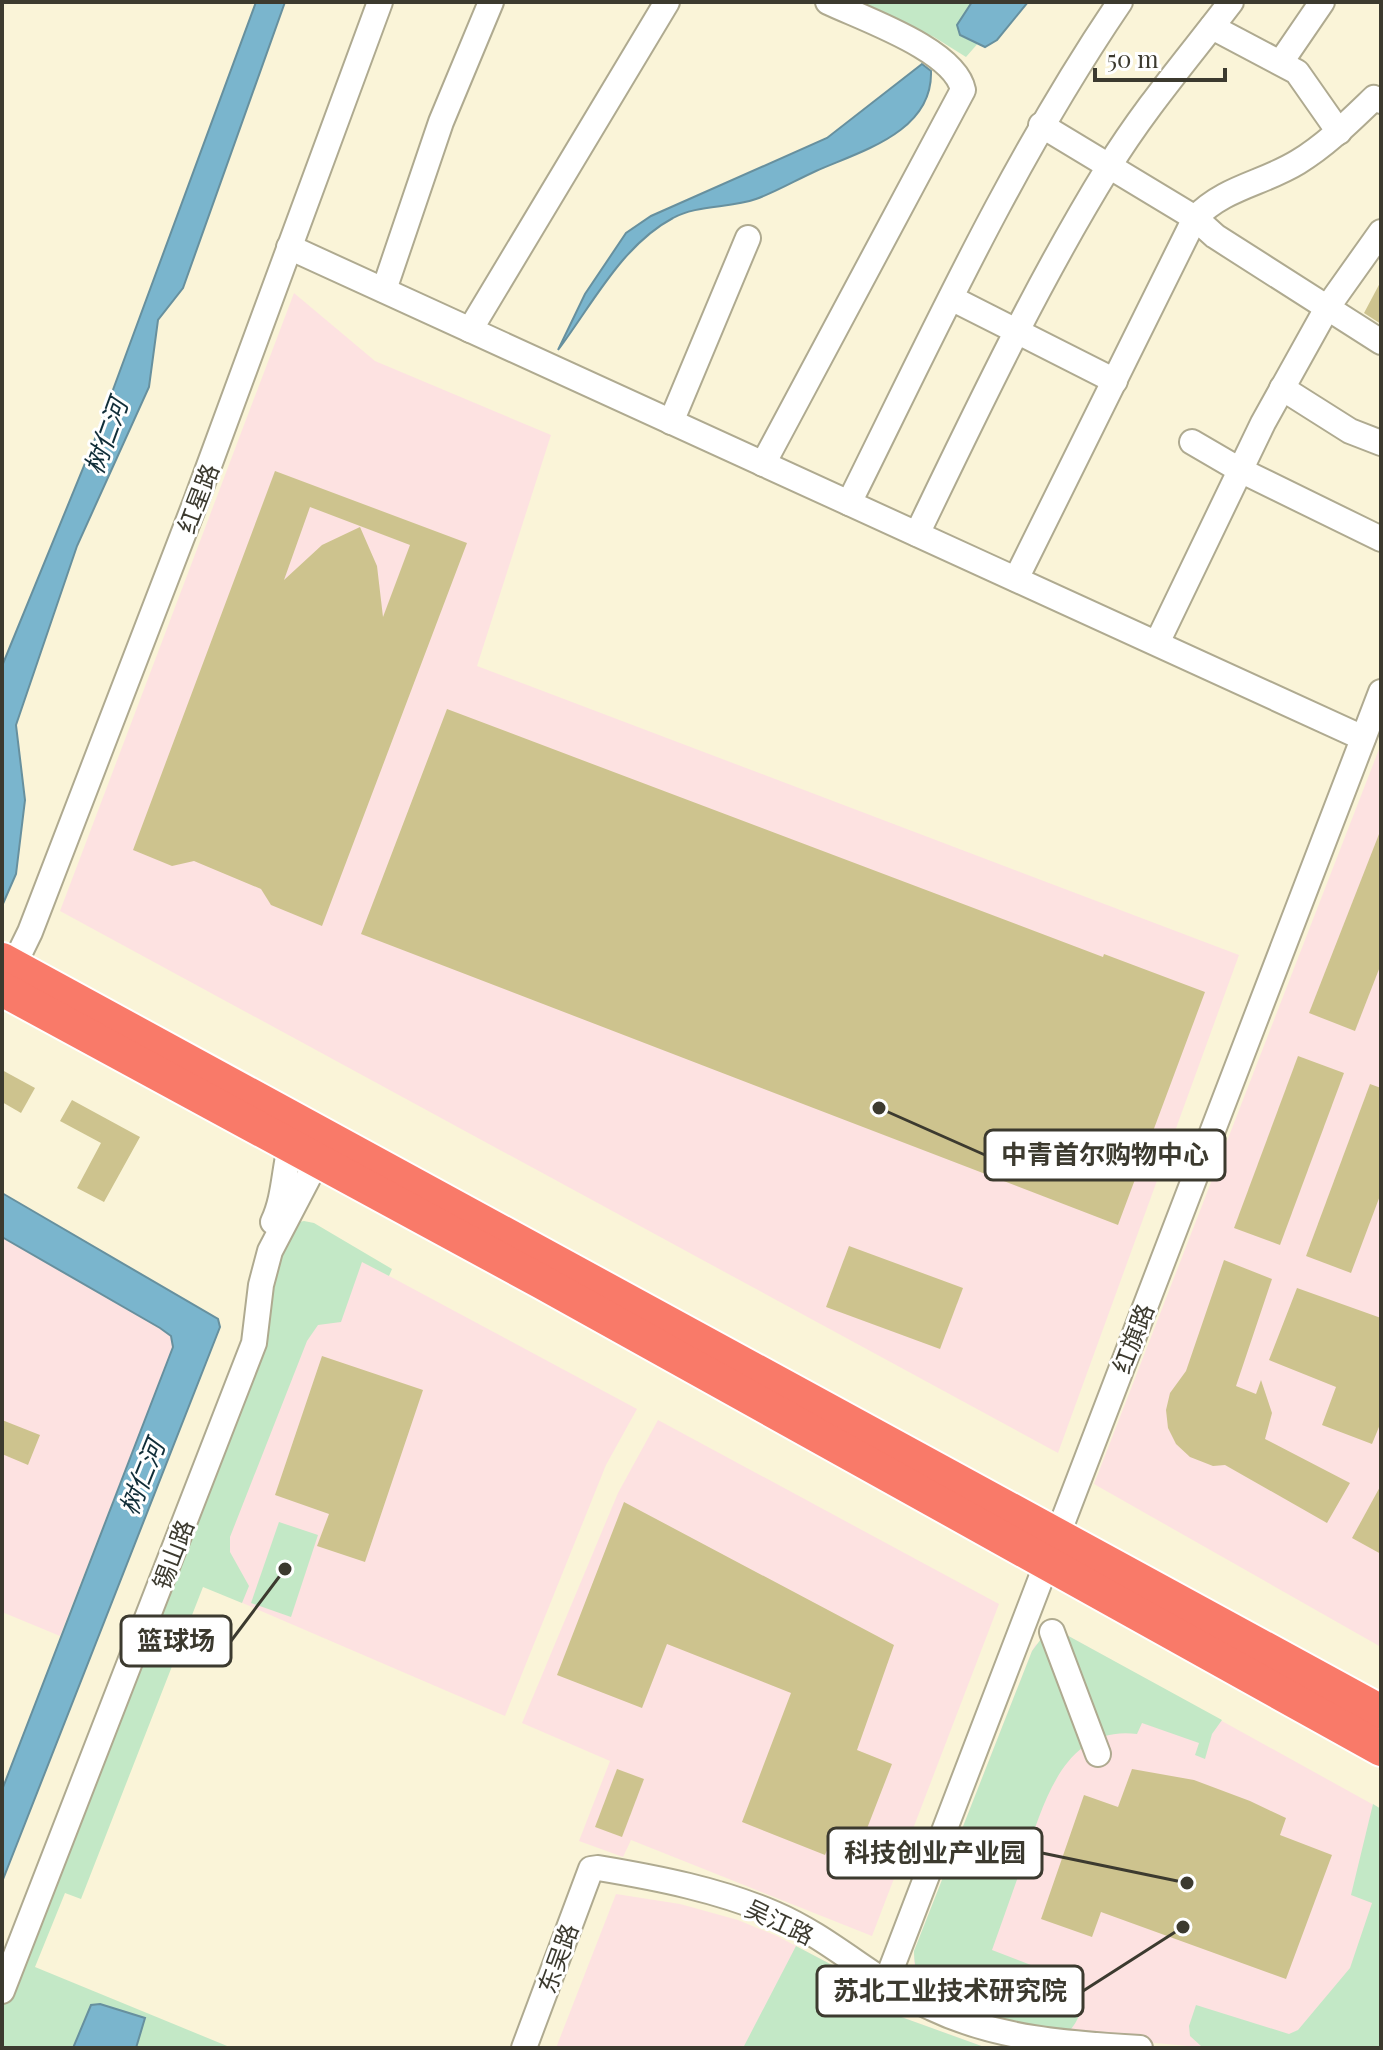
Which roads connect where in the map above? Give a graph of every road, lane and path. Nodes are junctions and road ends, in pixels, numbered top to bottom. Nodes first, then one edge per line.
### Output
1 (380, 2) edge
2 (491, 2) edge
3 (667, 2) edge
4 (828, 2) edge
5 (1120, 2) edge
6 (1231, 2) edge
7 (1322, 2) edge
8 (1212, 27) junction
9 (1281, 62) junction
10 (1381, 101) edge
11 (1041, 125) junction
12 (1339, 132) junction
13 (1109, 167) junction
14 (1195, 218) junction
15 (1381, 232) edge
16 (748, 238) dead end
17 (289, 247) junction
18 (384, 290) junction
19 (951, 298) junction
20 (1327, 308) junction
21 (470, 330) junction
22 (1015, 332) junction
23 (1381, 342) edge
24 (1115, 381) junction
25 (1282, 388) junction
26 (671, 422) junction
27 (1192, 442) dead end
28 (1381, 443) edge
29 (763, 464) junction
30 (1240, 470) junction
31 (849, 503) junction
32 (917, 534) junction
33 (1381, 539) edge
34 (1016, 579) junction
35 (1157, 643) junction
36 (1381, 692) edge
37 (1363, 738) junction
38 (6, 972) edge
39 (304, 1154) junction
40 (1050, 1550) junction
41 (1052, 1632) dead end
42 (1381, 1712) edge
43 (1381, 1749) edge
44 (1098, 1754) dead end
45 (591, 1869) joint
46 (2, 1963) edge
47 (885, 1985) junction
48 (2, 1991) edge
49 (524, 2048) edge
50 (1140, 2048) edge

1 - 17 street, 红星路
2 - 18 street
3 - 21 street
4 - 29 street
5 - 11 street
6 - 8 street
7 - 9 street
8 - 9 street
8 - 13 street
9 - 12 street
10 - 12 street
11 - 13 street
11 - 19 street
12 - 14 street
13 - 14 street
13 - 22 street
14 - 20 street
14 - 24 street
15 - 20 street
16 - 26 street
17 - 18 street
17 - 38 street, 红星路
18 - 21 street
19 - 22 street
19 - 31 street
20 - 23 street
20 - 25 street
21 - 26 street
22 - 24 street
22 - 32 street
24 - 34 street
25 - 28 street
25 - 30 street
26 - 29 street
27 - 30 street
29 - 31 street
30 - 33 street
30 - 35 street
31 - 32 street
32 - 34 street
34 - 35 street
35 - 37 street
36 - 37 street, 红旗路
37 - 40 street, 红旗路
38 - 39 highway
38 - 40 highway
39 - 40 highway
39 - 46 street, 锡山路
39 - 48 street, 锡山路
40 - 42 highway
40 - 43 highway
40 - 47 street, 红旗路
41 - 44 street
45 - 47 street, 吴江路
45 - 49 street, 东吴路
47 - 50 street, 吴江路

